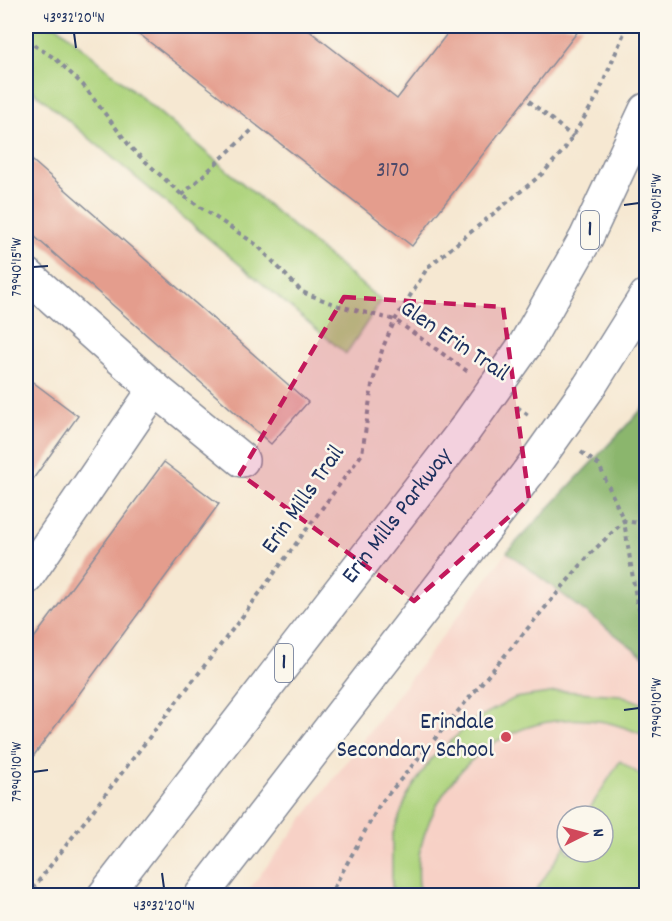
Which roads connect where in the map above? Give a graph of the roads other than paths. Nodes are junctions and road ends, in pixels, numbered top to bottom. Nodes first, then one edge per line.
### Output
1 (646, 110) edge
2 (26, 274) edge
3 (646, 296) edge
4 (155, 389) junction
5 (242, 460) dead end
6 (26, 578) edge
7 (104, 896) edge
8 (201, 896) edge

1 - 7 main road, Erin Mills Parkway / 1, bridge
2 - 4 main road
3 - 8 main road, bridge
4 - 5 main road
4 - 6 main road

